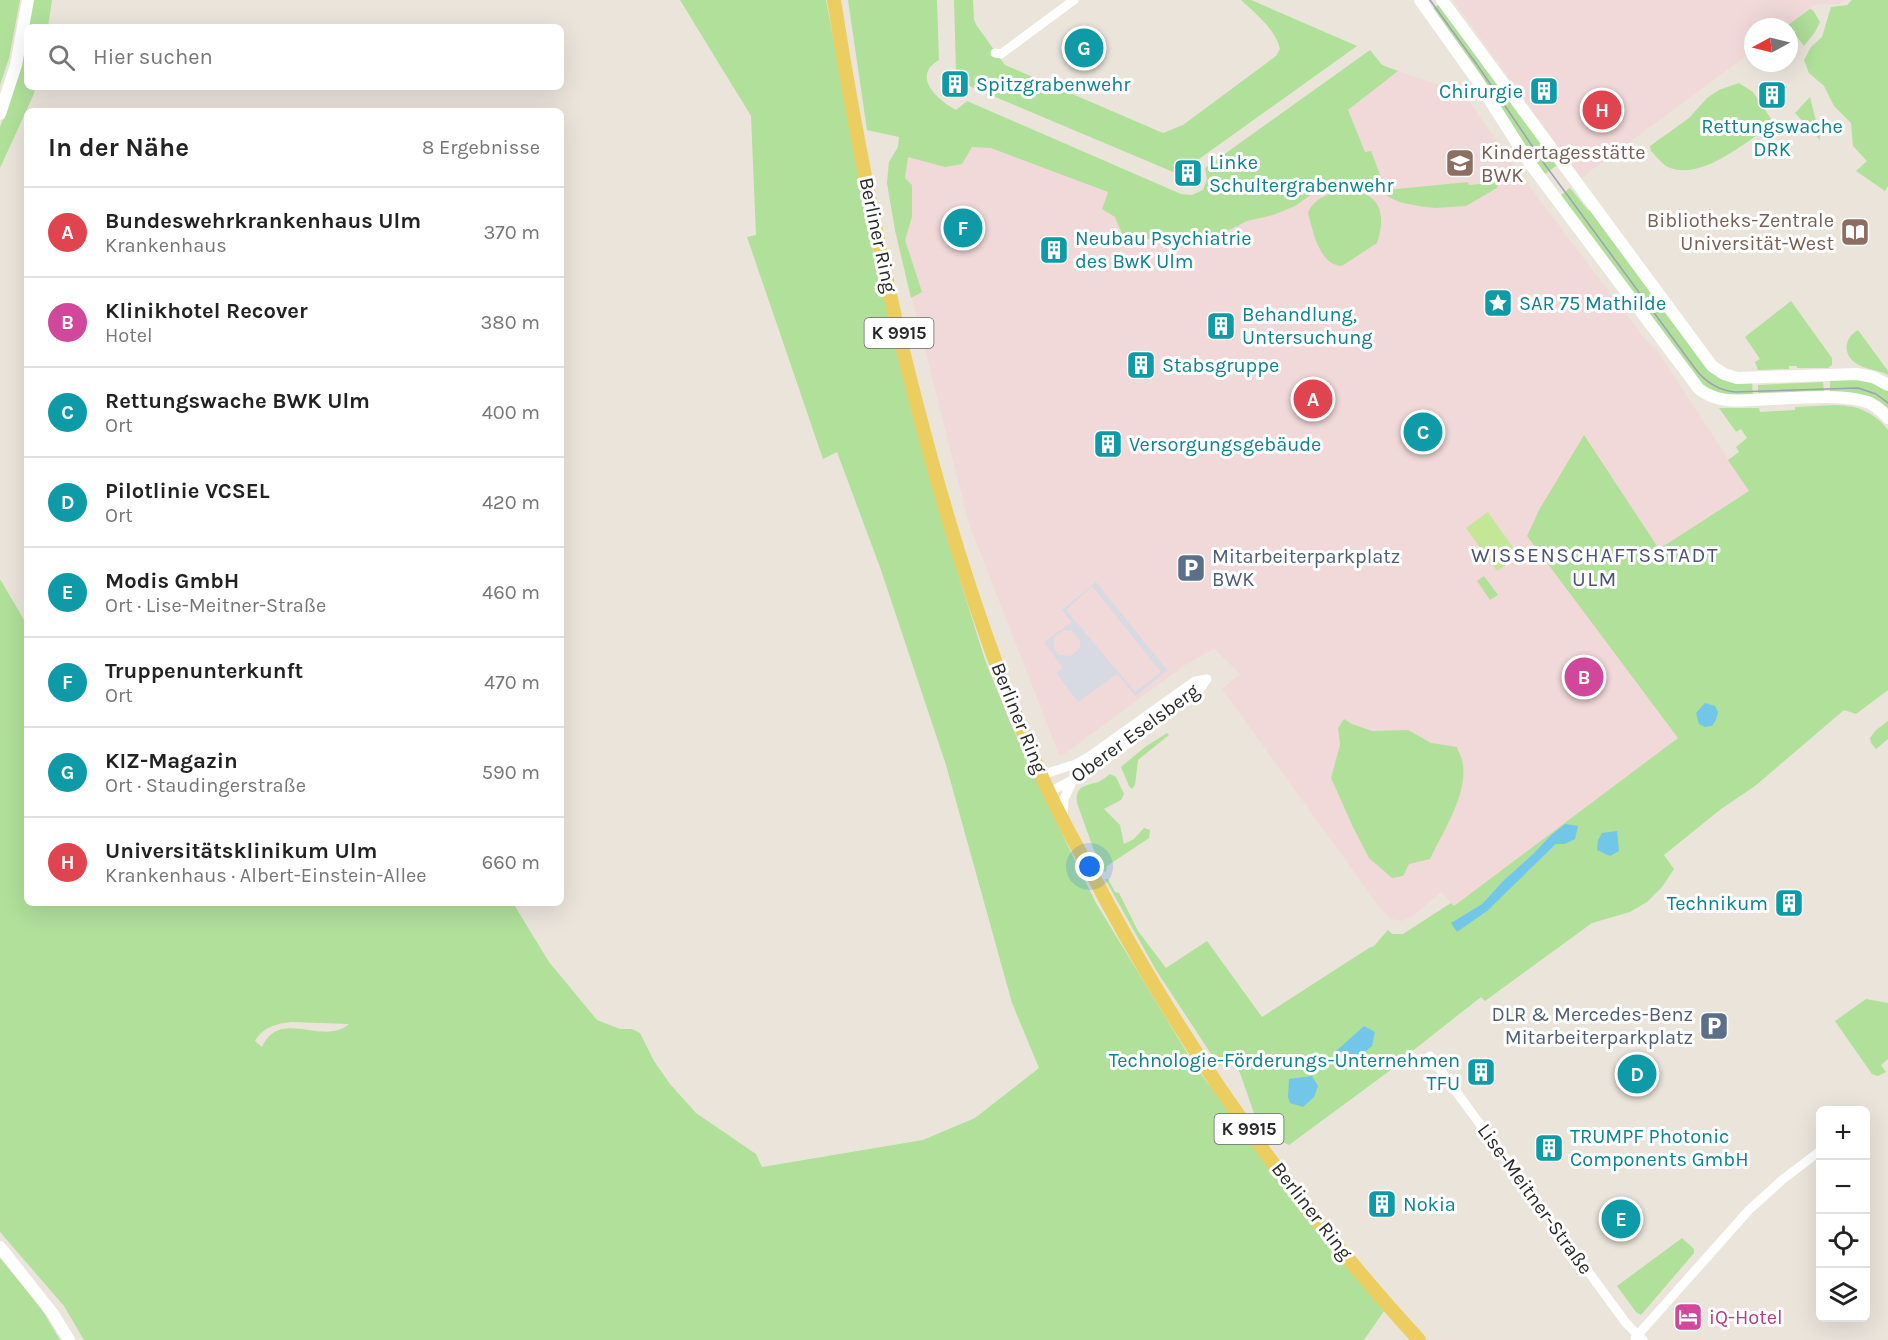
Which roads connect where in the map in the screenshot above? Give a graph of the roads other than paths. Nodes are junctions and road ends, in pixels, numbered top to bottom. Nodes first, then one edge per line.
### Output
1 (28, 0) edge
2 (834, 0) edge
3 (1074, 0) edge
4 (1420, 0) edge
5 (1442, 0) edge
6 (996, 53) dead end
7 (0, 114) edge
8 (1888, 385) edge
9 (1888, 418) edge
10 (1041, 775) junction
11 (1073, 780) junction
12 (1049, 792) junction
13 (1063, 820) junction
14 (1430, 1056) dead end
15 (1816, 1155) edge
16 (0, 1247) edge
17 (1638, 1338) edge
18 (69, 1340) edge
19 (1419, 1340) edge

1 - 7 street
2 - 10 main road, Berliner Ring / K 9915
3 - 6 street
4 - 9 street
5 - 8 street
10 - 11 street, Oberer Eselsberg
10 - 12 main road, Berliner Ring / K 9915
11 - 12 street, Oberer Eselsberg
11 - 13 street
12 - 13 main road, Berliner Ring / K 9915
13 - 19 main road, Berliner Ring / K 9915
14 - 17 street, Lise-Meitner-Straße
15 - 17 street
16 - 18 street

